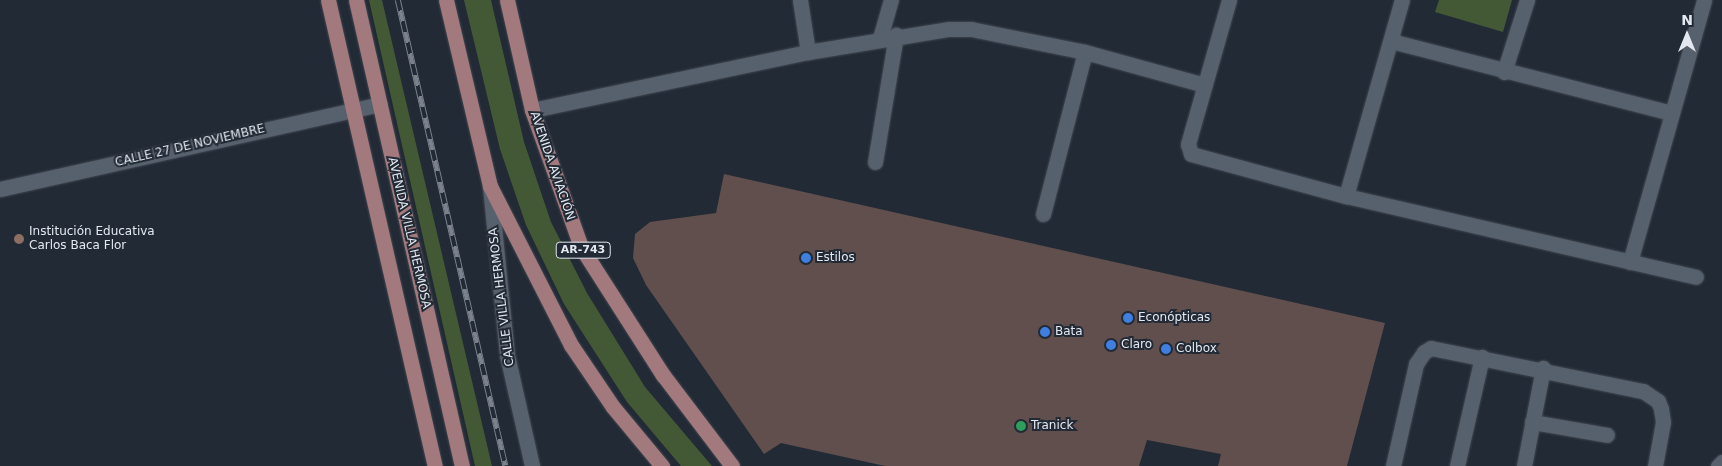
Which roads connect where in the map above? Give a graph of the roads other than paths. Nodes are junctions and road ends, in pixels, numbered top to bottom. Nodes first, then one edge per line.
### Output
1 (328, 0) edge
2 (356, 0) edge
3 (446, 0) edge
4 (507, 0) edge
5 (800, 0) edge
6 (891, 0) edge
7 (1229, 0) edge
8 (1402, 0) edge
9 (1527, 0) edge
10 (1704, 0) edge
11 (896, 35) junction
12 (880, 38) junction
13 (1390, 41) junction
14 (808, 52) junction
15 (1086, 52) junction
16 (1504, 72) junction
17 (1205, 85) junction
18 (380, 104) junction
19 (353, 110) junction
20 (532, 110) junction
21 (1670, 113) junction
22 (875, 162) dead end
23 (490, 186) junction
24 (0, 189) edge
25 (1346, 196) junction
26 (1044, 214) dead end
27 (1630, 262) junction
28 (1696, 277) dead end
29 (1482, 356) junction
30 (1543, 368) junction
31 (1532, 422) junction
32 (1607, 435) dead end
33 (1722, 462) edge
34 (434, 466) edge
35 (462, 466) edge
36 (532, 466) edge
37 (662, 466) edge
38 (732, 466) edge
39 (1393, 466) edge
40 (1457, 466) edge
41 (1524, 466) edge
42 (1654, 466) edge
43 (1718, 466) edge

1 - 19 main road
2 - 18 main road, AVENIDA VILLA HERMOSA
3 - 23 main road
4 - 20 main road, AVENIDA AVIACIÓN / AR-743
5 - 14 street
6 - 12 street
7 - 17 street
8 - 13 street
9 - 16 street
10 - 21 street
11 - 12 street
11 - 15 street
11 - 22 street
12 - 14 street
13 - 16 street
13 - 25 street
14 - 20 street
15 - 17 street
15 - 26 street
16 - 21 street
17 - 25 street
18 - 19 street, CALLE 27 DE NOVIEMBRE
18 - 35 main road, AVENIDA VILLA HERMOSA
19 - 24 street, CALLE 27 DE NOVIEMBRE
19 - 34 main road
20 - 38 main road, AVENIDA AVIACIÓN / AR-743
21 - 27 street
23 - 36 street, CALLE VILLA HERMOSA
23 - 37 main road
25 - 27 street
27 - 28 street
29 - 30 street
29 - 39 street
29 - 40 street
30 - 31 street
30 - 42 street
31 - 32 street
31 - 41 street
33 - 43 street

